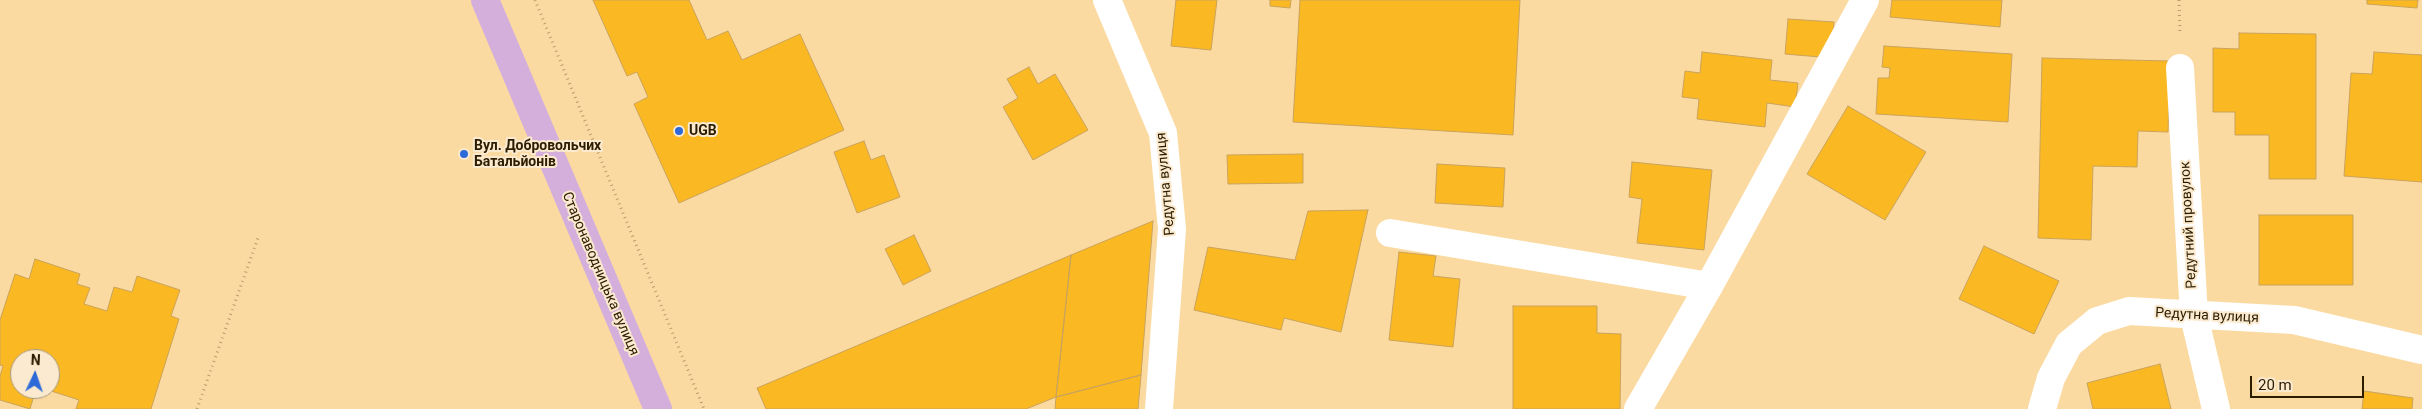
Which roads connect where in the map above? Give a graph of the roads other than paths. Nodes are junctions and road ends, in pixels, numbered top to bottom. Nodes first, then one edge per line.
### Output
1 (485, 0) edge
2 (1107, 0) edge
3 (1865, 0) edge
4 (2180, 68) dead end
5 (1390, 233) dead end
6 (1709, 286) junction
7 (2194, 316) junction
8 (2422, 350) edge
9 (658, 409) edge
10 (1159, 409) edge
11 (1638, 409) edge
12 (2042, 409) edge
13 (2216, 409) edge

1 - 9 main road, Старонаводницька вулиця
2 - 10 street, Редутна вулиця
3 - 6 street
4 - 7 street, Редутний провулок
5 - 6 street
6 - 11 street
7 - 8 street, Редутна вулиця
7 - 12 street, Редутна вулиця
7 - 13 street, Редутний провулок

